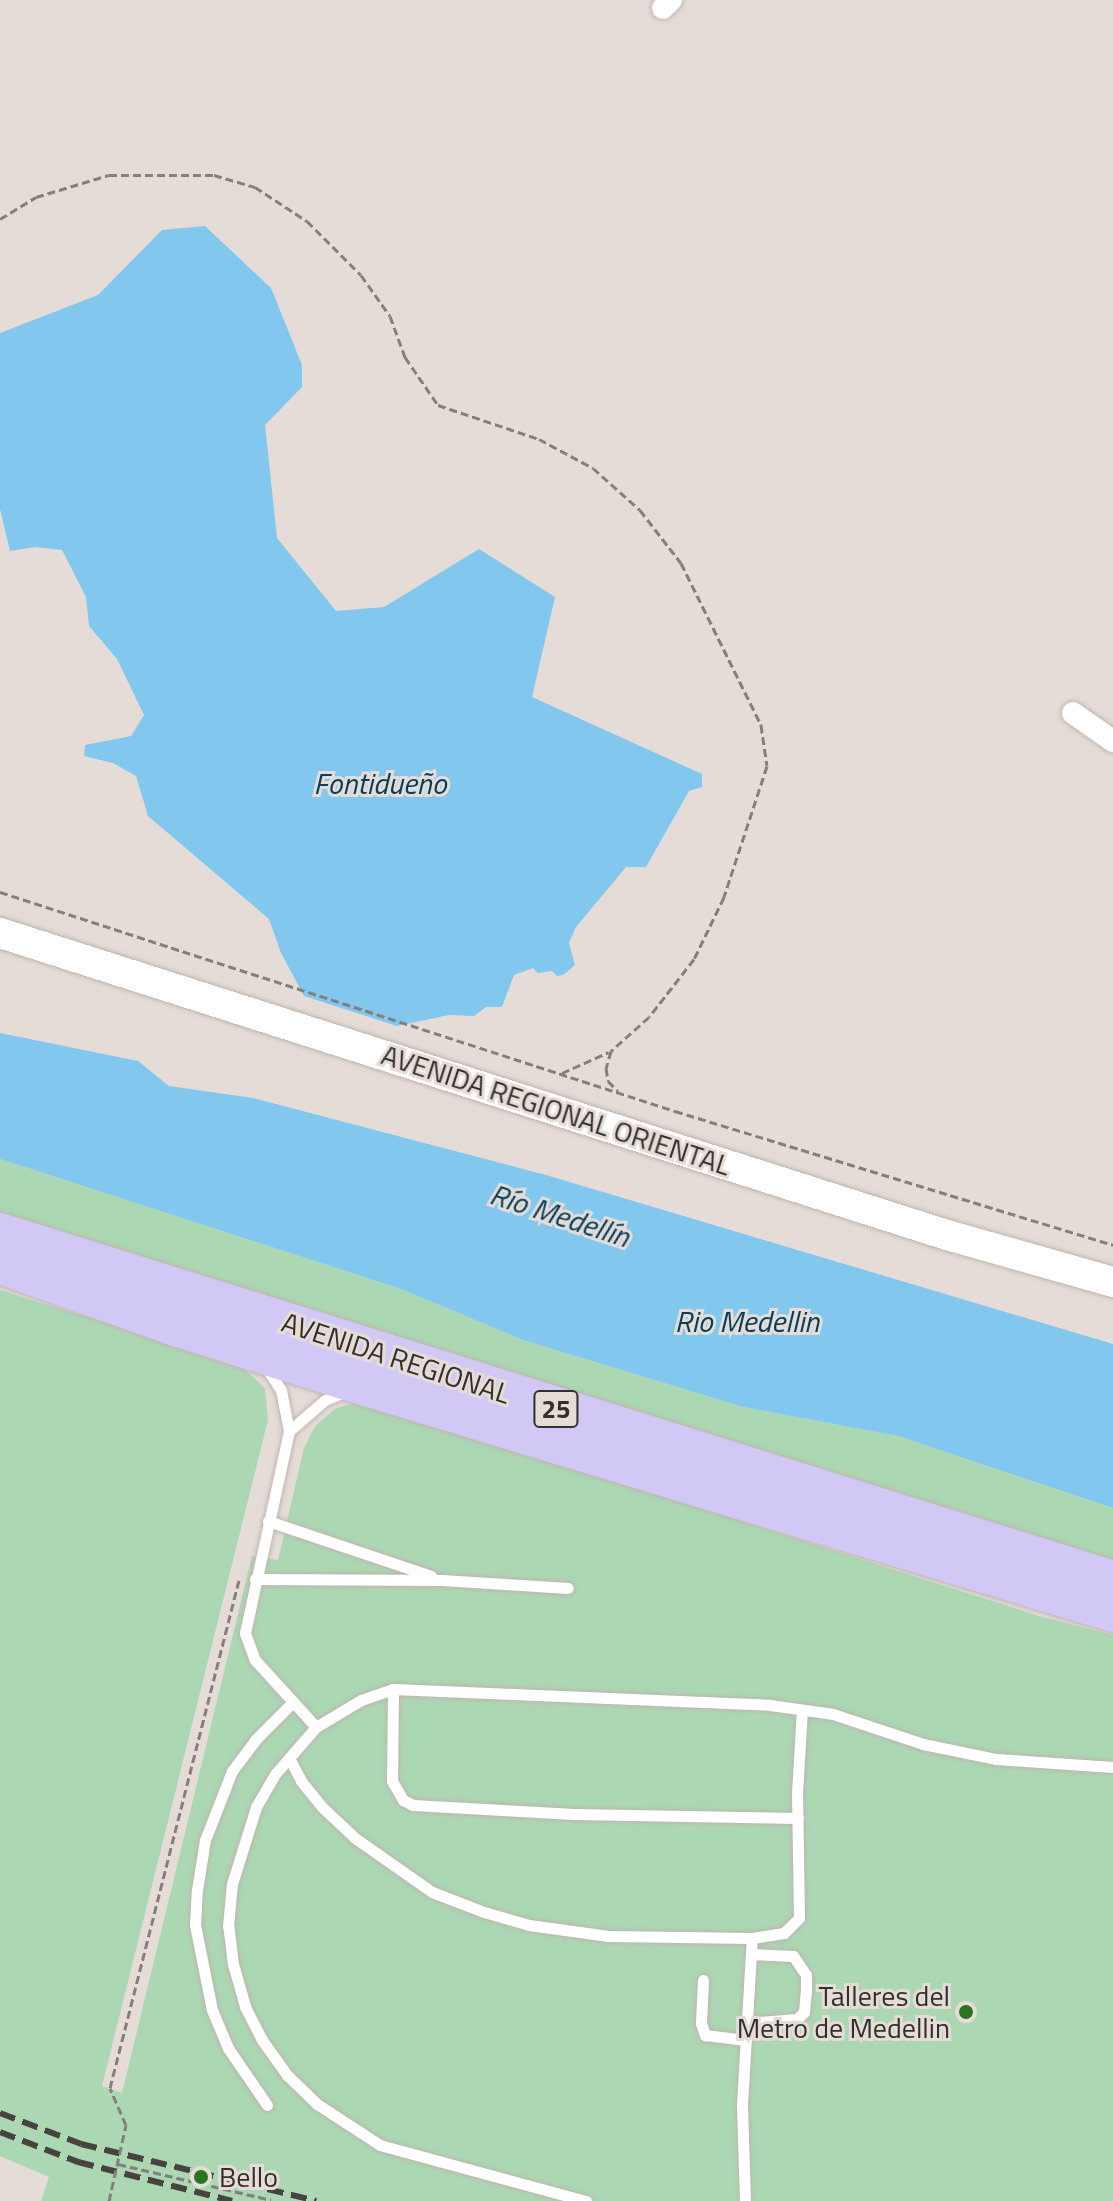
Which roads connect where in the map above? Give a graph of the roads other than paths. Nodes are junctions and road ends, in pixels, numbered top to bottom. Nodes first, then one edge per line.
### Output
1 (1073, 713) dead end
2 (1113, 741) edge
3 (0, 933) edge
4 (0, 1233) edge
5 (0, 1264) edge
6 (1113, 1282) edge
7 (251, 1350) junction
8 (366, 1386) junction
9 (289, 1431) junction
10 (268, 1521) junction
11 (255, 1579) junction
12 (442, 1580) junction
13 (1113, 1581) edge
14 (568, 1588) dead end
15 (1113, 1612) edge
16 (393, 1689) junction
17 (293, 1702) junction
18 (802, 1710) junction
19 (316, 1727) junction
20 (289, 1758) junction
21 (1113, 1767) edge
22 (798, 1818) junction
23 (752, 1938) junction
24 (751, 1954) junction
25 (703, 1980) dead end
26 (747, 2023) junction
27 (746, 2040) junction
28 (267, 2105) dead end
29 (586, 2201) edge
30 (745, 2201) edge

1 - 2 street
3 - 6 main road, AVENIDA REGIONAL ORIENTAL
4 - 13 highway, AVENIDA REGIONAL / 25
5 - 7 highway, AVENIDA REGIONAL / 25
7 - 8 highway, AVENIDA REGIONAL / 25
7 - 9 lane
8 - 9 lane
8 - 15 highway, AVENIDA REGIONAL / 25
9 - 10 lane
10 - 11 lane
10 - 12 lane
11 - 12 lane
11 - 17 lane
12 - 14 lane
16 - 18 lane
16 - 19 lane
16 - 22 lane
17 - 19 lane
17 - 28 lane
18 - 21 lane
18 - 22 lane
19 - 20 lane
20 - 23 lane
20 - 29 lane
22 - 23 lane
23 - 24 lane
24 - 26 lane
24 - 26 lane
25 - 27 lane
26 - 27 lane
27 - 30 lane

